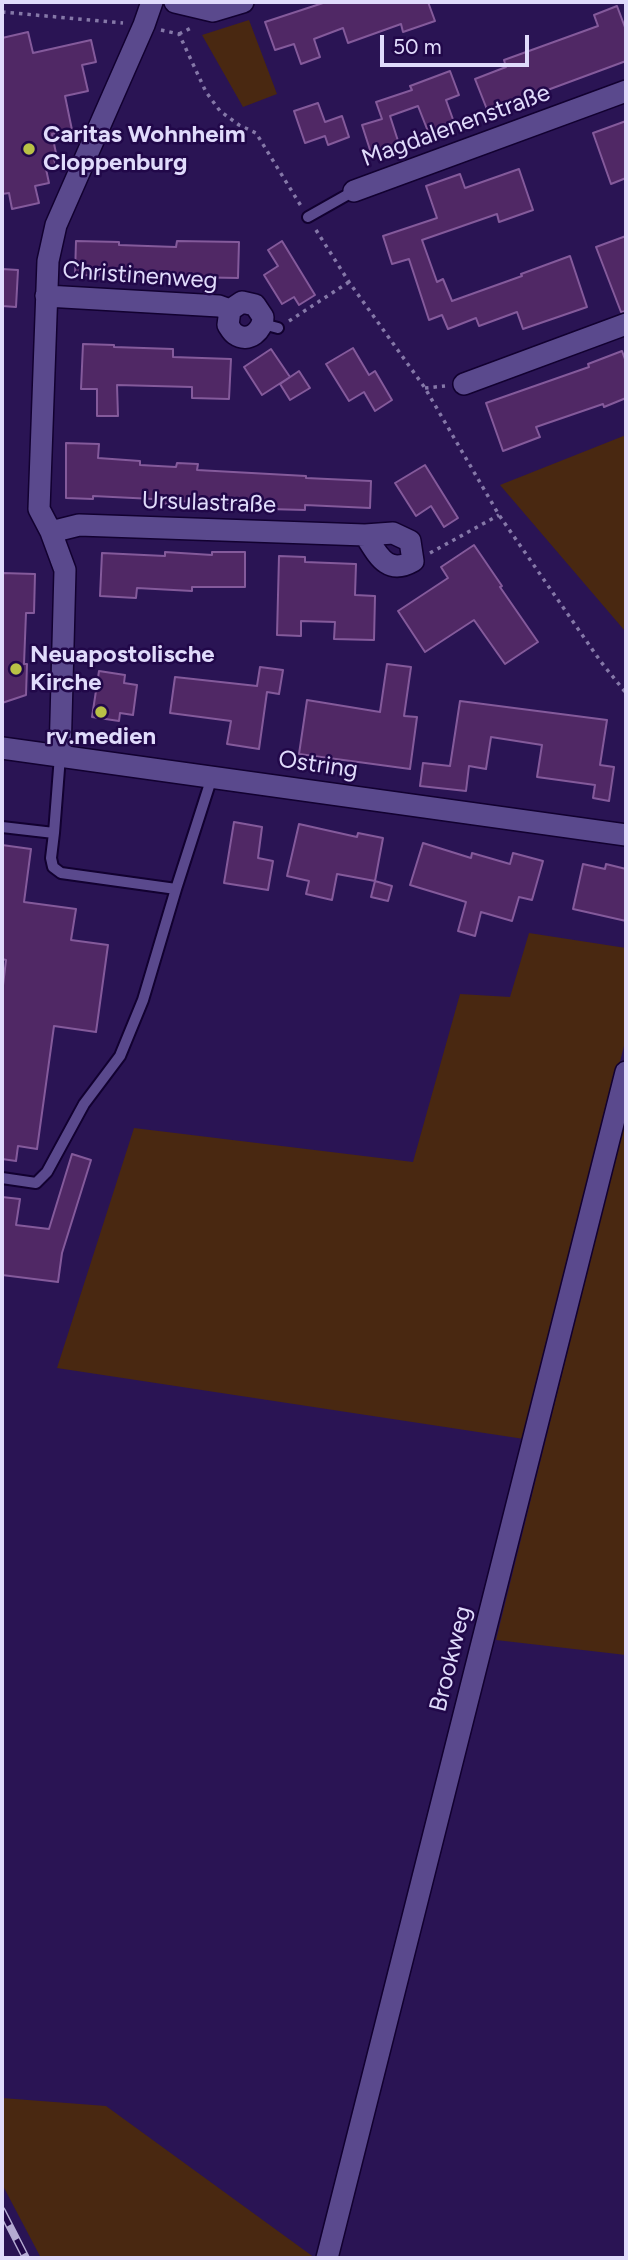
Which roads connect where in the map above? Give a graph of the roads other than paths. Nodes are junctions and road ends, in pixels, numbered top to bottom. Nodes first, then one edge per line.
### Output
1 (152, 2) edge
2 (174, 2) edge
3 (243, 2) edge
4 (626, 91) edge
5 (354, 191) joint
6 (308, 217) road end
7 (46, 296) junction
8 (626, 324) edge
9 (270, 326) road end
10 (464, 384) dead end
11 (51, 532) junction
12 (413, 561) road end
13 (2, 748) edge
14 (61, 756) junction
15 (212, 777) junction
16 (2, 827) edge
17 (54, 833) junction
18 (626, 835) edge
19 (176, 889) junction
20 (626, 1072) edge
21 (2, 1178) edge
22 (327, 2258) edge

1 - 7 street
2 - 3 street
4 - 5 street, Magdalenenstraße
5 - 6 lane, Magdalenenstraße
7 - 9 street, Christinenweg
7 - 11 street
8 - 10 street
11 - 12 street, Ursulastraße
11 - 14 street
13 - 14 street, Ostring
14 - 15 street, Ostring
14 - 17 lane
15 - 18 street, Ostring
15 - 19 lane
16 - 17 lane
17 - 19 lane
19 - 21 lane
20 - 22 street, Brookweg

